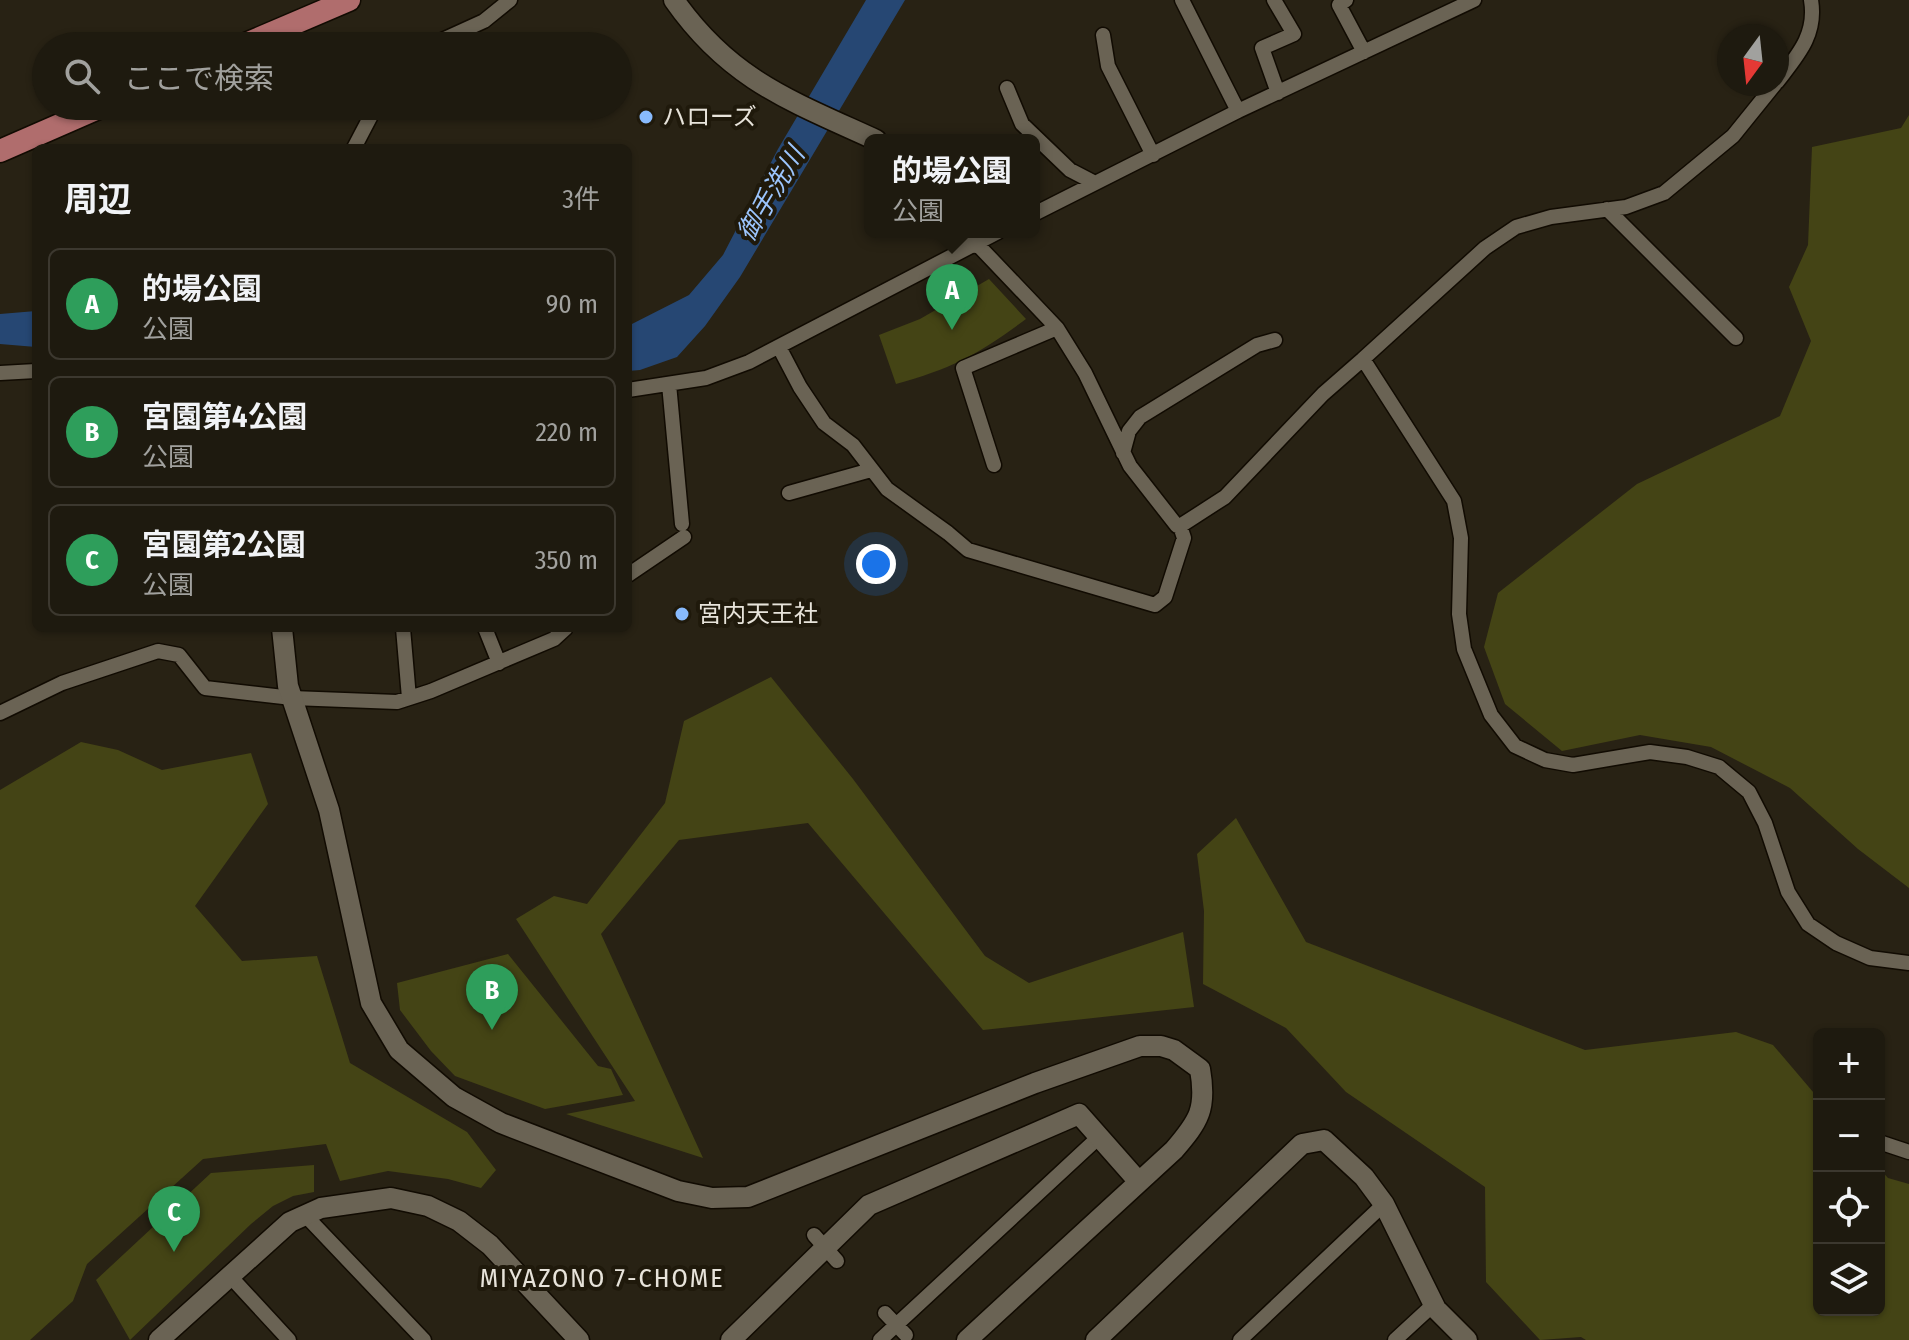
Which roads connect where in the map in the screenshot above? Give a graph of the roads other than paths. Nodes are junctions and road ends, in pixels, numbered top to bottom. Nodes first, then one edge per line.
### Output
1 (349, 0) edge
2 (510, 0) edge
3 (674, 0) edge
4 (1182, 0) edge
5 (1274, 0) edge
6 (1346, 0) edge
7 (1474, 0) edge
8 (1811, 0) edge
9 (274, 32) edge
10 (460, 32) edge
11 (1103, 35) dead end
12 (1364, 52) junction
13 (1789, 65) edge
14 (1007, 88) dead end
15 (1278, 93) junction
16 (1765, 96) edge
17 (1238, 111) junction
18 (71, 120) edge
19 (369, 120) edge
20 (1032, 134) edge
21 (864, 135) edge
22 (1040, 141) edge
23 (356, 144) edge
24 (0, 151) edge
25 (1153, 155) junction
26 (1095, 183) junction
27 (1607, 209) junction
28 (1040, 211) edge
29 (970, 238) edge
30 (1057, 328) junction
31 (1736, 338) dead end
32 (1275, 340) dead end
33 (779, 347) junction
34 (1363, 359) junction
35 (32, 371) edge
36 (0, 373) edge
37 (669, 384) junction
38 (632, 389) edge
39 (1123, 453) junction
40 (994, 465) dead end
41 (871, 470) junction
42 (789, 493) dead end
43 (1180, 526) junction
44 (632, 572) edge
45 (282, 632) edge
46 (403, 632) edge
47 (487, 632) edge
48 (562, 632) edge
49 (499, 663) junction
50 (292, 698) junction
51 (409, 698) junction
52 (0, 713) edge
53 (1909, 963) edge
54 (1099, 1137) junction
55 (1885, 1144) edge
56 (1909, 1152) edge
57 (1139, 1182) junction
58 (1384, 1204) junction
59 (305, 1215) junction
60 (229, 1275) junction
61 (1434, 1304) junction
62 (885, 1313) dead end
63 (901, 1330) junction
64 (159, 1340) edge
65 (289, 1340) edge
66 (424, 1340) edge
67 (579, 1340) edge
68 (731, 1340) edge
69 (880, 1340) edge
70 (967, 1340) edge
71 (1096, 1340) edge
72 (1240, 1340) edge
73 (1395, 1340) edge
74 (1467, 1340) edge

1 - 9 main road
2 - 10 street
3 - 21 street
4 - 17 street
5 - 15 street
6 - 12 street
7 - 12 street
8 - 13 street
11 - 25 street
12 - 15 street
14 - 20 street
15 - 17 street
16 - 27 street
17 - 25 street
18 - 24 main road
19 - 23 street
22 - 26 street
25 - 26 street
26 - 28 street
27 - 31 street
27 - 34 street
29 - 30 street
29 - 33 street
30 - 39 street
30 - 40 street
32 - 39 street
33 - 37 street
33 - 41 street
34 - 43 street
34 - 53 street
35 - 36 street
37 - 38 street
37 - 44 street
39 - 43 street
41 - 42 street
41 - 43 street
45 - 50 street
46 - 51 street
47 - 49 street
48 - 49 street
49 - 51 street
50 - 51 street
50 - 52 street
50 - 57 street
54 - 57 street
54 - 63 street
54 - 68 street
55 - 56 street
57 - 70 street
58 - 61 street
58 - 71 street
58 - 72 street
59 - 60 street
59 - 66 street
59 - 67 street
60 - 64 street
60 - 65 street
61 - 73 street
61 - 74 street
62 - 63 street
63 - 69 street

